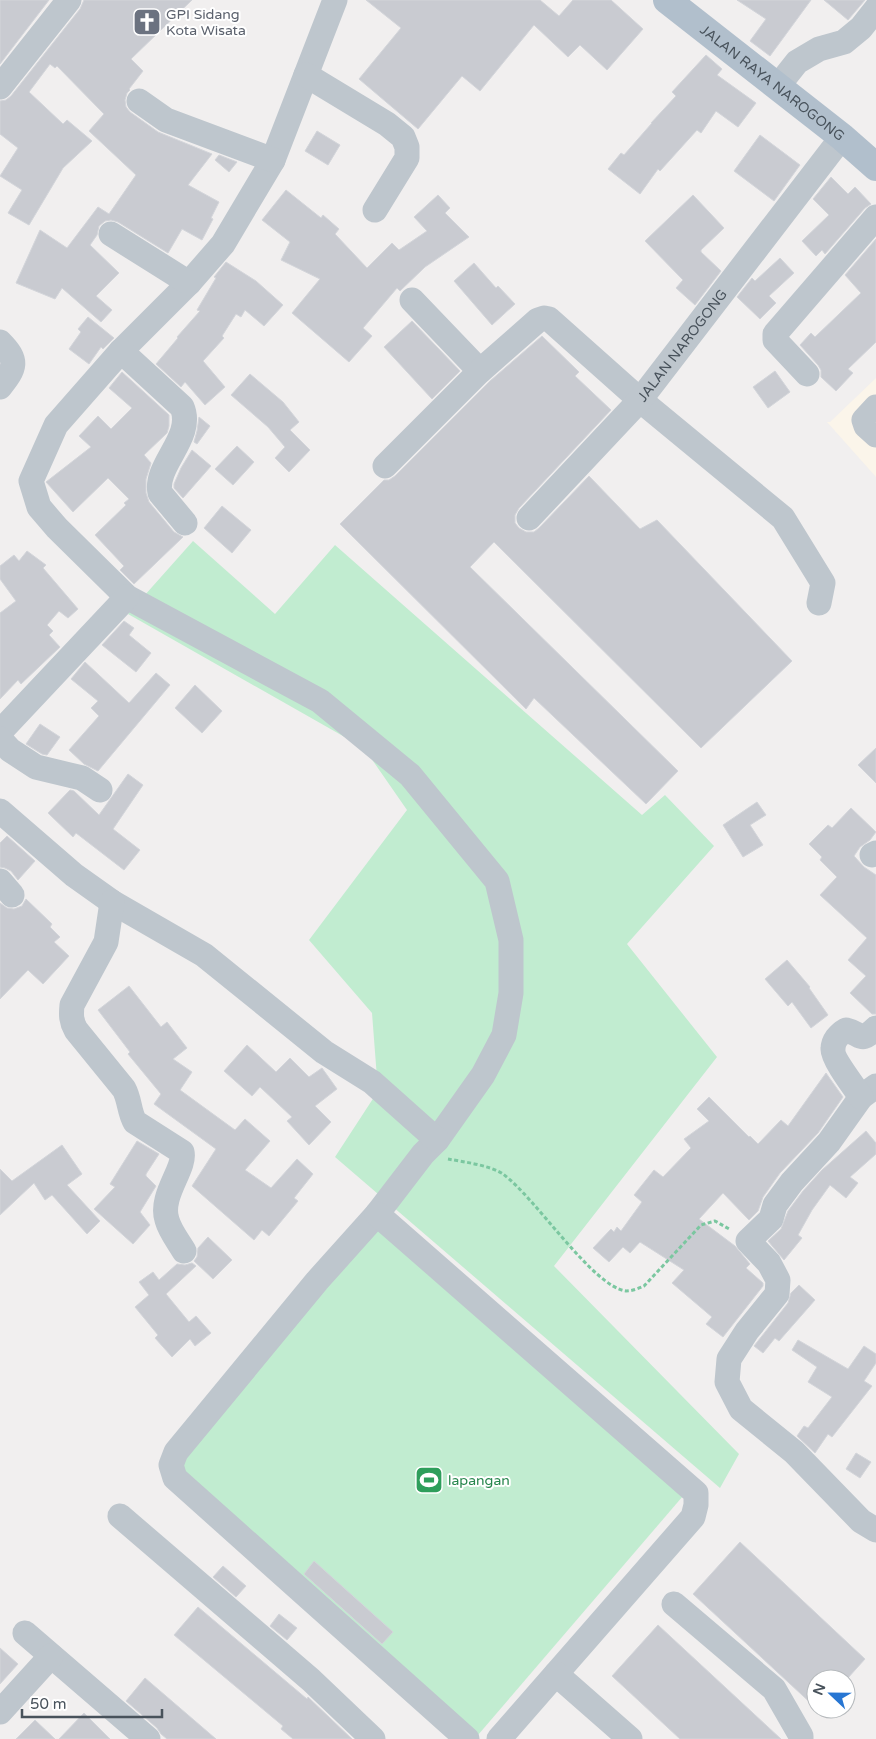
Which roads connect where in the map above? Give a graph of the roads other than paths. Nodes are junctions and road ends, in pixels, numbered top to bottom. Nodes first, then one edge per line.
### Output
1 (69, 0) edge
2 (336, 0) edge
3 (678, 3) edge
4 (876, 9) edge
5 (306, 75) junction
6 (0, 86) edge
7 (778, 86) junction
8 (139, 101) dead end
9 (842, 137) junction
10 (273, 160) junction
11 (876, 166) edge
12 (375, 210) dead end
13 (876, 217) edge
14 (111, 234) dead end
15 (189, 283) junction
16 (412, 300) dead end
17 (0, 342) edge
18 (121, 351) junction
19 (480, 371) junction
20 (807, 374) dead end
21 (0, 387) edge
22 (640, 400) junction
23 (876, 407) edge
24 (876, 435) edge
25 (385, 466) dead end
26 (529, 518) dead end
27 (185, 523) dead end
28 (127, 598) junction
29 (819, 603) dead end
30 (0, 732) edge
31 (0, 740) edge
32 (100, 790) dead end
33 (0, 811) edge
34 (112, 902) junction
35 (876, 1028) edge
36 (868, 1091) edge
37 (430, 1147) junction
38 (377, 1214) junction
39 (184, 1251) dead end
40 (120, 1516) dead end
41 (876, 1530) edge
42 (674, 1604) dead end
43 (25, 1633) dead end
44 (51, 1656) junction
45 (556, 1674) junction
46 (0, 1712) edge
47 (136, 1735) edge
48 (373, 1739) edge
49 (468, 1739) edge
50 (499, 1739) edge
51 (630, 1739) edge
52 (801, 1739) edge

1 - 6 street
2 - 5 street
3 - 7 main road, JALAN RAYA NAROGONG
4 - 7 street
5 - 10 street
5 - 12 street
7 - 9 main road, JALAN RAYA NAROGONG
8 - 10 street
9 - 11 main road, JALAN RAYA NAROGONG
9 - 22 street, JALAN NAROGONG
10 - 15 street
13 - 20 street
14 - 15 street
15 - 18 street
16 - 19 street
17 - 21 street
18 - 27 street
18 - 28 street
19 - 22 street
19 - 25 street
22 - 26 street
22 - 29 street, JALAN NAROGONG
23 - 24 street
28 - 30 street
28 - 37 street
31 - 32 street
33 - 34 street
34 - 37 street
34 - 39 street
35 - 36 street
36 - 41 street
37 - 38 street
38 - 45 street
38 - 49 street
40 - 48 street
42 - 52 street
43 - 44 street
44 - 46 street
44 - 47 street
45 - 50 street
45 - 51 street

